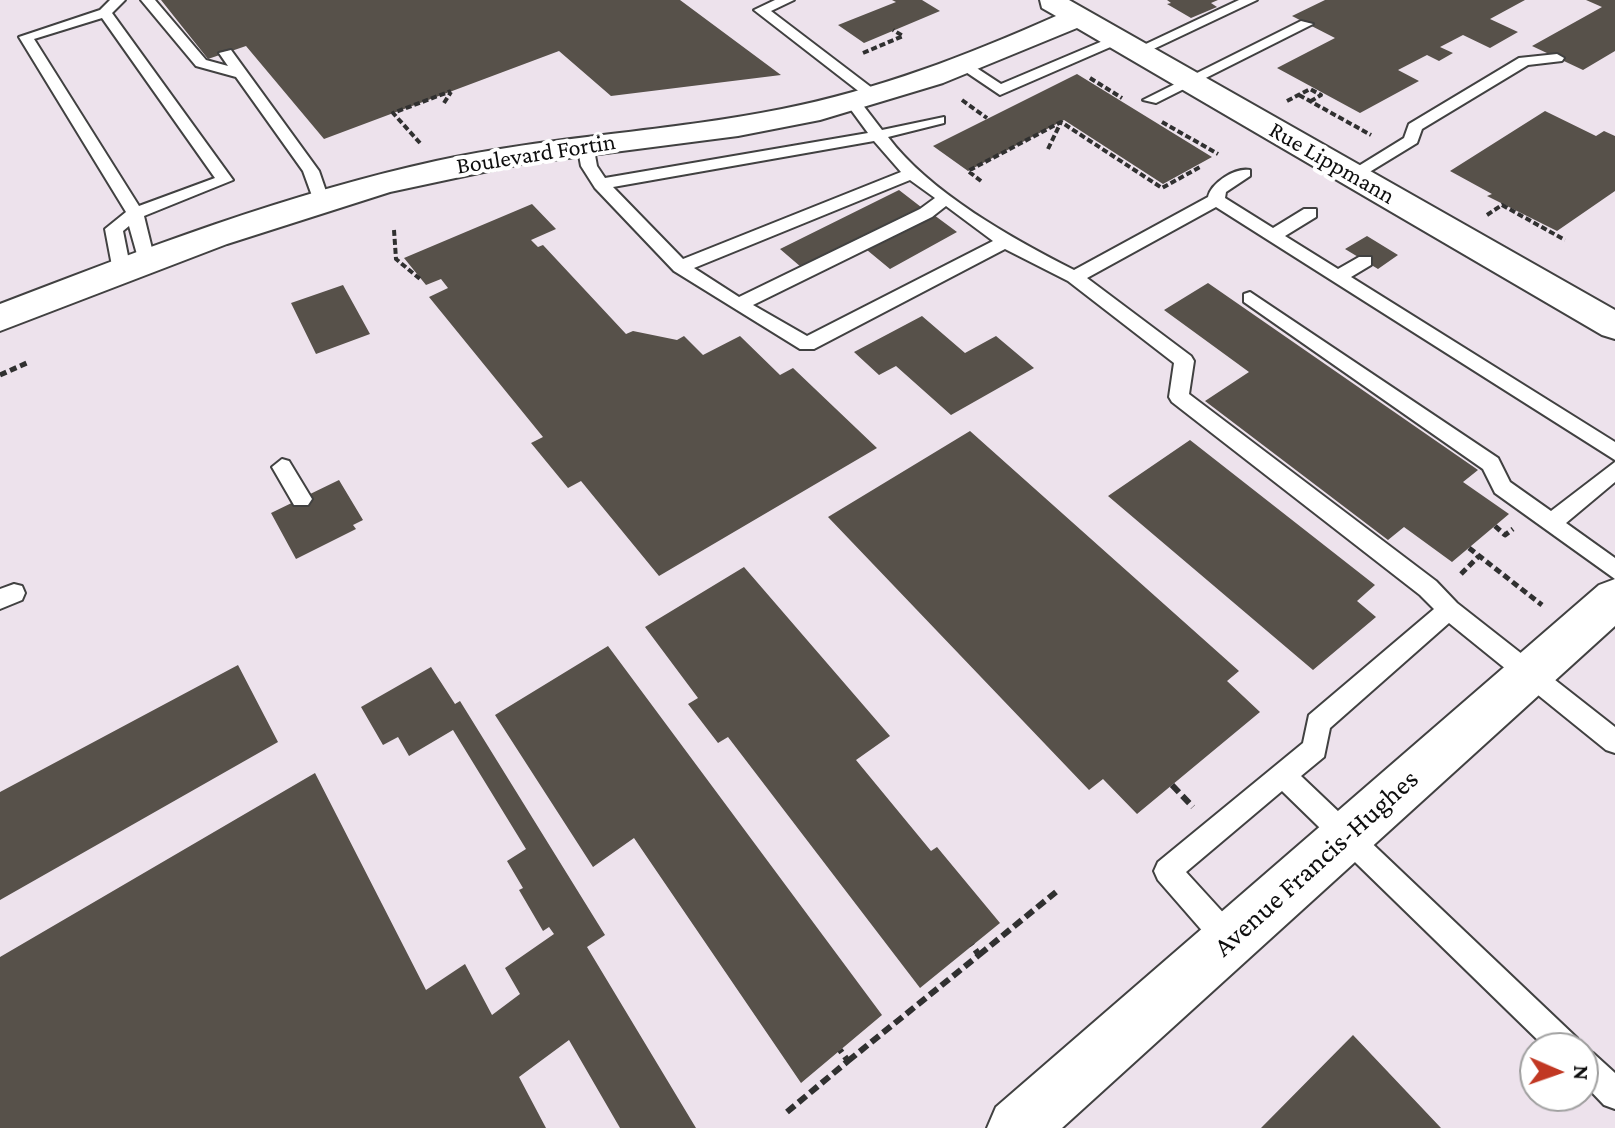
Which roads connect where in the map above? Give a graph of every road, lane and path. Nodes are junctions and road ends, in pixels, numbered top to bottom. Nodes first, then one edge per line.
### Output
1 (118, 0) edge
2 (148, 0) edge
3 (787, 0) edge
4 (1049, 0) edge
5 (1250, 0) edge
6 (105, 13) junction
7 (1078, 17) junction
8 (1306, 24) dead end
9 (893, 30) dead end
10 (1127, 45) junction
11 (873, 49) dead end
12 (226, 53) dead end
13 (1557, 58) dead end
14 (964, 66) junction
15 (242, 74) junction
16 (1189, 81) junction
17 (1299, 95) junction
18 (958, 97) dead end
19 (864, 100) junction
20 (1151, 100) dead end
21 (1310, 101) junction
22 (977, 102) dead end
23 (444, 103) dead end
24 (969, 105) junction
25 (1275, 107) dead end
26 (958, 110) dead end
27 (987, 118) dead end
28 (939, 120) dead end
29 (1061, 122) junction
30 (880, 136) junction
31 (1383, 141) dead end
32 (585, 144) junction
33 (1048, 149) dead end
34 (429, 153) dead end
35 (1207, 163) dead end
36 (912, 173) junction
37 (1244, 173) dead end
38 (1352, 175) junction
39 (981, 181) dead end
40 (601, 184) junction
41 (946, 198) junction
42 (321, 200) junction
43 (1216, 200) junction
44 (1502, 205) dead end
45 (135, 213) junction
46 (1310, 213) dead end
47 (394, 230) dead end
48 (1272, 236) junction
49 (1565, 240) dead end
50 (1005, 242) junction
51 (1365, 261) dead end
52 (134, 266) junction
53 (680, 267) junction
54 (1074, 277) junction
55 (1338, 277) junction
56 (420, 279) dead end
57 (1250, 298) dead end
58 (738, 305) junction
59 (0, 318) edge
60 (1615, 326) edge
61 (29, 362) dead end
62 (0, 375) edge
63 (1615, 452) edge
64 (282, 467) dead end
65 (1615, 470) edge
66 (301, 499) dead end
67 (1551, 523) junction
68 (1469, 548) dead end
69 (1479, 556) junction
70 (1462, 569) dead end
71 (1615, 570) edge
72 (1615, 598) edge
73 (1542, 605) dead end
74 (1449, 610) junction
75 (1530, 674) junction
76 (1615, 742) edge
77 (1283, 775) junction
78 (1345, 837) junction
79 (1056, 892) dead end
80 (1229, 940) junction
81 (972, 945) dead end
82 (979, 955) junction
83 (1550, 1032) edge
84 (840, 1050) dead end
85 (848, 1061) junction
86 (1599, 1078) edge
87 (1615, 1094) edge
88 (787, 1112) dead end
89 (1017, 1128) edge

1 - 6 lane
2 - 15 lane
3 - 19 lane
4 - 7 street, Rue Lippmann
5 - 10 lane
6 - 45 lane
6 - 45 lane
7 - 10 street, Rue Lippmann
7 - 14 street, Boulevard Fortin
8 - 16 lane
9 - 11 path
10 - 14 lane
10 - 16 street, Rue Lippmann
12 - 15 lane
13 - 38 lane
14 - 19 street, Boulevard Fortin
15 - 42 lane
16 - 20 lane
16 - 38 street, Rue Lippmann
17 - 21 path
17 - 21 path
17 - 25 path
18 - 24 path
19 - 30 lane
19 - 32 street, Boulevard Fortin
21 - 31 path
22 - 24 path
23 - 34 path
24 - 26 path
24 - 27 path
28 - 30 lane
29 - 33 path
29 - 35 path
29 - 39 path
30 - 36 lane
30 - 40 lane
32 - 40 lane
32 - 42 street, Boulevard Fortin
36 - 41 lane
36 - 53 lane
37 - 43 lane
38 - 60 street, Rue Lippmann
40 - 53 lane
41 - 50 lane
41 - 58 lane
42 - 52 street, Boulevard Fortin
43 - 48 lane
43 - 54 lane
44 - 49 path
45 - 52 lane
45 - 52 lane
46 - 48 lane
47 - 56 path
48 - 55 lane
50 - 54 lane
50 - 58 lane
51 - 55 lane
52 - 59 street, Boulevard Fortin
53 - 58 lane
54 - 74 lane
55 - 63 lane
57 - 67 lane
61 - 62 path
64 - 66 lane
65 - 67 lane
67 - 71 lane
68 - 69 path
69 - 70 path
69 - 73 path
72 - 75 street, Avenue Francis-Hughes
74 - 75 lane
74 - 77 lane
75 - 76 lane
75 - 78 street, Avenue Francis-Hughes
77 - 78 lane
77 - 80 lane
78 - 80 street, Avenue Francis-Hughes
78 - 83 lane
79 - 82 path
80 - 89 street, Avenue Francis-Hughes
81 - 82 path
82 - 85 path
84 - 85 path
85 - 88 path
86 - 87 lane

